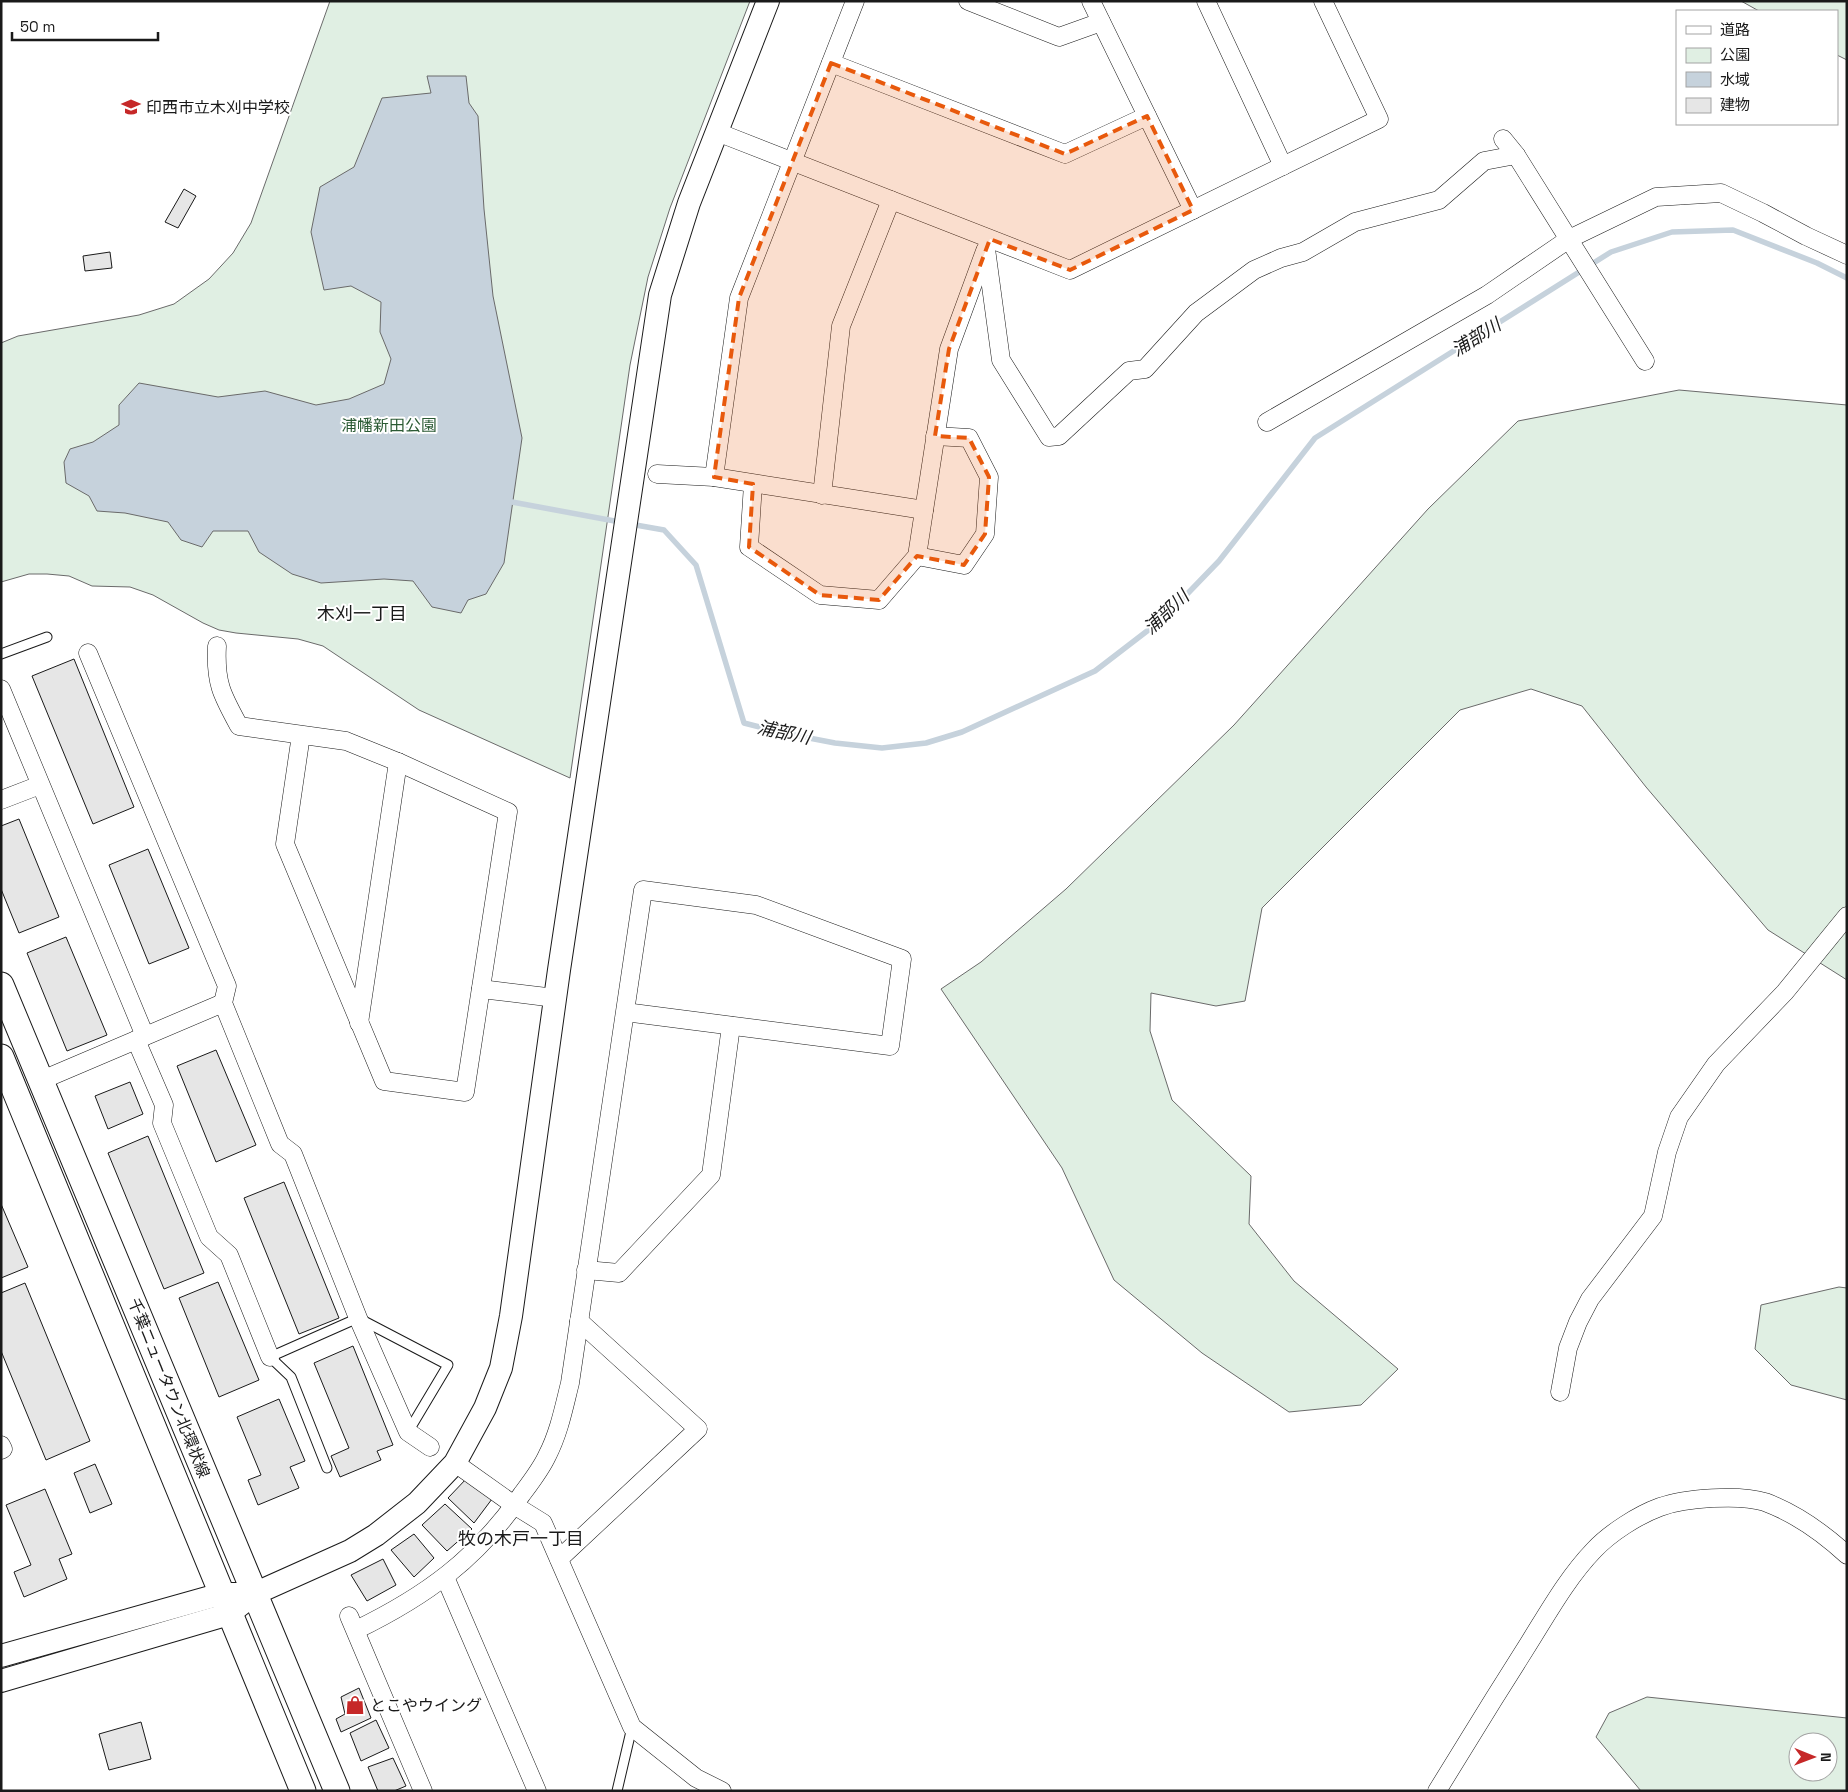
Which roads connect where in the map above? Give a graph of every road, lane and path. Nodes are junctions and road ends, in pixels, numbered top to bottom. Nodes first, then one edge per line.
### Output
1 (768, 1) edge
2 (855, 1) edge
3 (968, 1) edge
4 (1091, 1) edge
5 (1206, 1) edge
6 (1323, 1) edge
7 (1101, 22) junction
8 (831, 63) junction
9 (1147, 116) junction
10 (717, 132) junction
11 (1504, 139) dead end
12 (1516, 155) junction
13 (792, 161) junction
14 (1283, 166) junction
15 (891, 200) junction
16 (1193, 210) junction
17 (1569, 239) junction
18 (988, 244) junction
19 (1847, 255) edge
20 (1645, 361) dead end
21 (1268, 422) dead end
22 (935, 436) junction
23 (657, 474) dead end
24 (714, 477) junction
25 (753, 484) junction
26 (822, 494) junction
27 (924, 510) junction
28 (917, 556) junction
29 (47, 637) dead end
30 (217, 646) dead end
31 (88, 653) dead end
32 (1, 654) edge
33 (1, 689) edge
34 (302, 735) junction
35 (398, 762) junction
36 (40, 785) junction
37 (1, 800) edge
38 (1847, 916) edge
39 (1, 985) edge
40 (481, 989) junction
41 (555, 998) junction
42 (224, 1003) junction
43 (625, 1012) junction
44 (359, 1023) junction
45 (730, 1026) junction
46 (141, 1038) junction
47 (1, 1057) edge
48 (42, 1080) junction
49 (586, 1270) junction
50 (358, 1318) junction
51 (579, 1320) junction
52 (270, 1357) junction
53 (1560, 1392) dead end
54 (408, 1432) junction
55 (1, 1445) edge
56 (430, 1448) dead end
57 (1, 1450) edge
58 (455, 1463) junction
59 (328, 1468) dead end
60 (514, 1505) junction
61 (1847, 1555) edge
62 (559, 1559) junction
63 (445, 1577) junction
64 (254, 1594) junction
65 (225, 1604) junction
66 (1, 1656) edge
67 (1, 1681) edge
68 (632, 1727) junction
69 (303, 1791) edge
70 (337, 1791) edge
71 (422, 1791) edge
72 (537, 1791) edge
73 (617, 1791) edge
74 (722, 1791) edge
75 (1436, 1791) edge

1 - 10 street
2 - 8 street
3 - 7 street
4 - 7 street
5 - 14 street
6 - 14 street
7 - 9 street
8 - 9 street
8 - 13 street
9 - 16 street
10 - 13 street
10 - 41 street
11 - 12 street
12 - 17 street
12 - 18 street
13 - 15 street
13 - 24 street
14 - 16 street
15 - 18 street
15 - 26 street
16 - 18 street
17 - 19 street
17 - 20 street
17 - 21 street
18 - 22 street
22 - 27 street
22 - 28 street
23 - 24 street
24 - 25 street
25 - 26 street
25 - 28 street
26 - 27 street
27 - 28 street
29 - 32 lane
30 - 34 street
31 - 42 street
33 - 36 street
34 - 35 street
34 - 44 street
35 - 40 street
35 - 44 street
36 - 37 street
36 - 46 street
38 - 53 street
39 - 48 main road, 千葉ニュータウン北環状線
40 - 41 street
40 - 44 street
41 - 58 street
42 - 46 street
42 - 50 street
43 - 45 street
43 - 45 street
43 - 49 street
45 - 49 street
46 - 48 street
46 - 52 street
47 - 65 main road, 千葉ニュータウン北環状線
48 - 64 main road, 千葉ニュータウン北環状線
49 - 51 street
50 - 52 lane
50 - 54 street
50 - 54 lane
51 - 60 street
51 - 62 street
52 - 59 lane
54 - 56 street
55 - 57 street
58 - 60 street
58 - 64 street
60 - 62 street
60 - 63 street
61 - 75 street
62 - 68 street
63 - 71 street
63 - 72 street
64 - 65 street
64 - 70 main road, 千葉ニュータウン北環状線
65 - 66 street
65 - 67 street
65 - 69 main road, 千葉ニュータウン北環状線
68 - 73 lane
68 - 74 street

